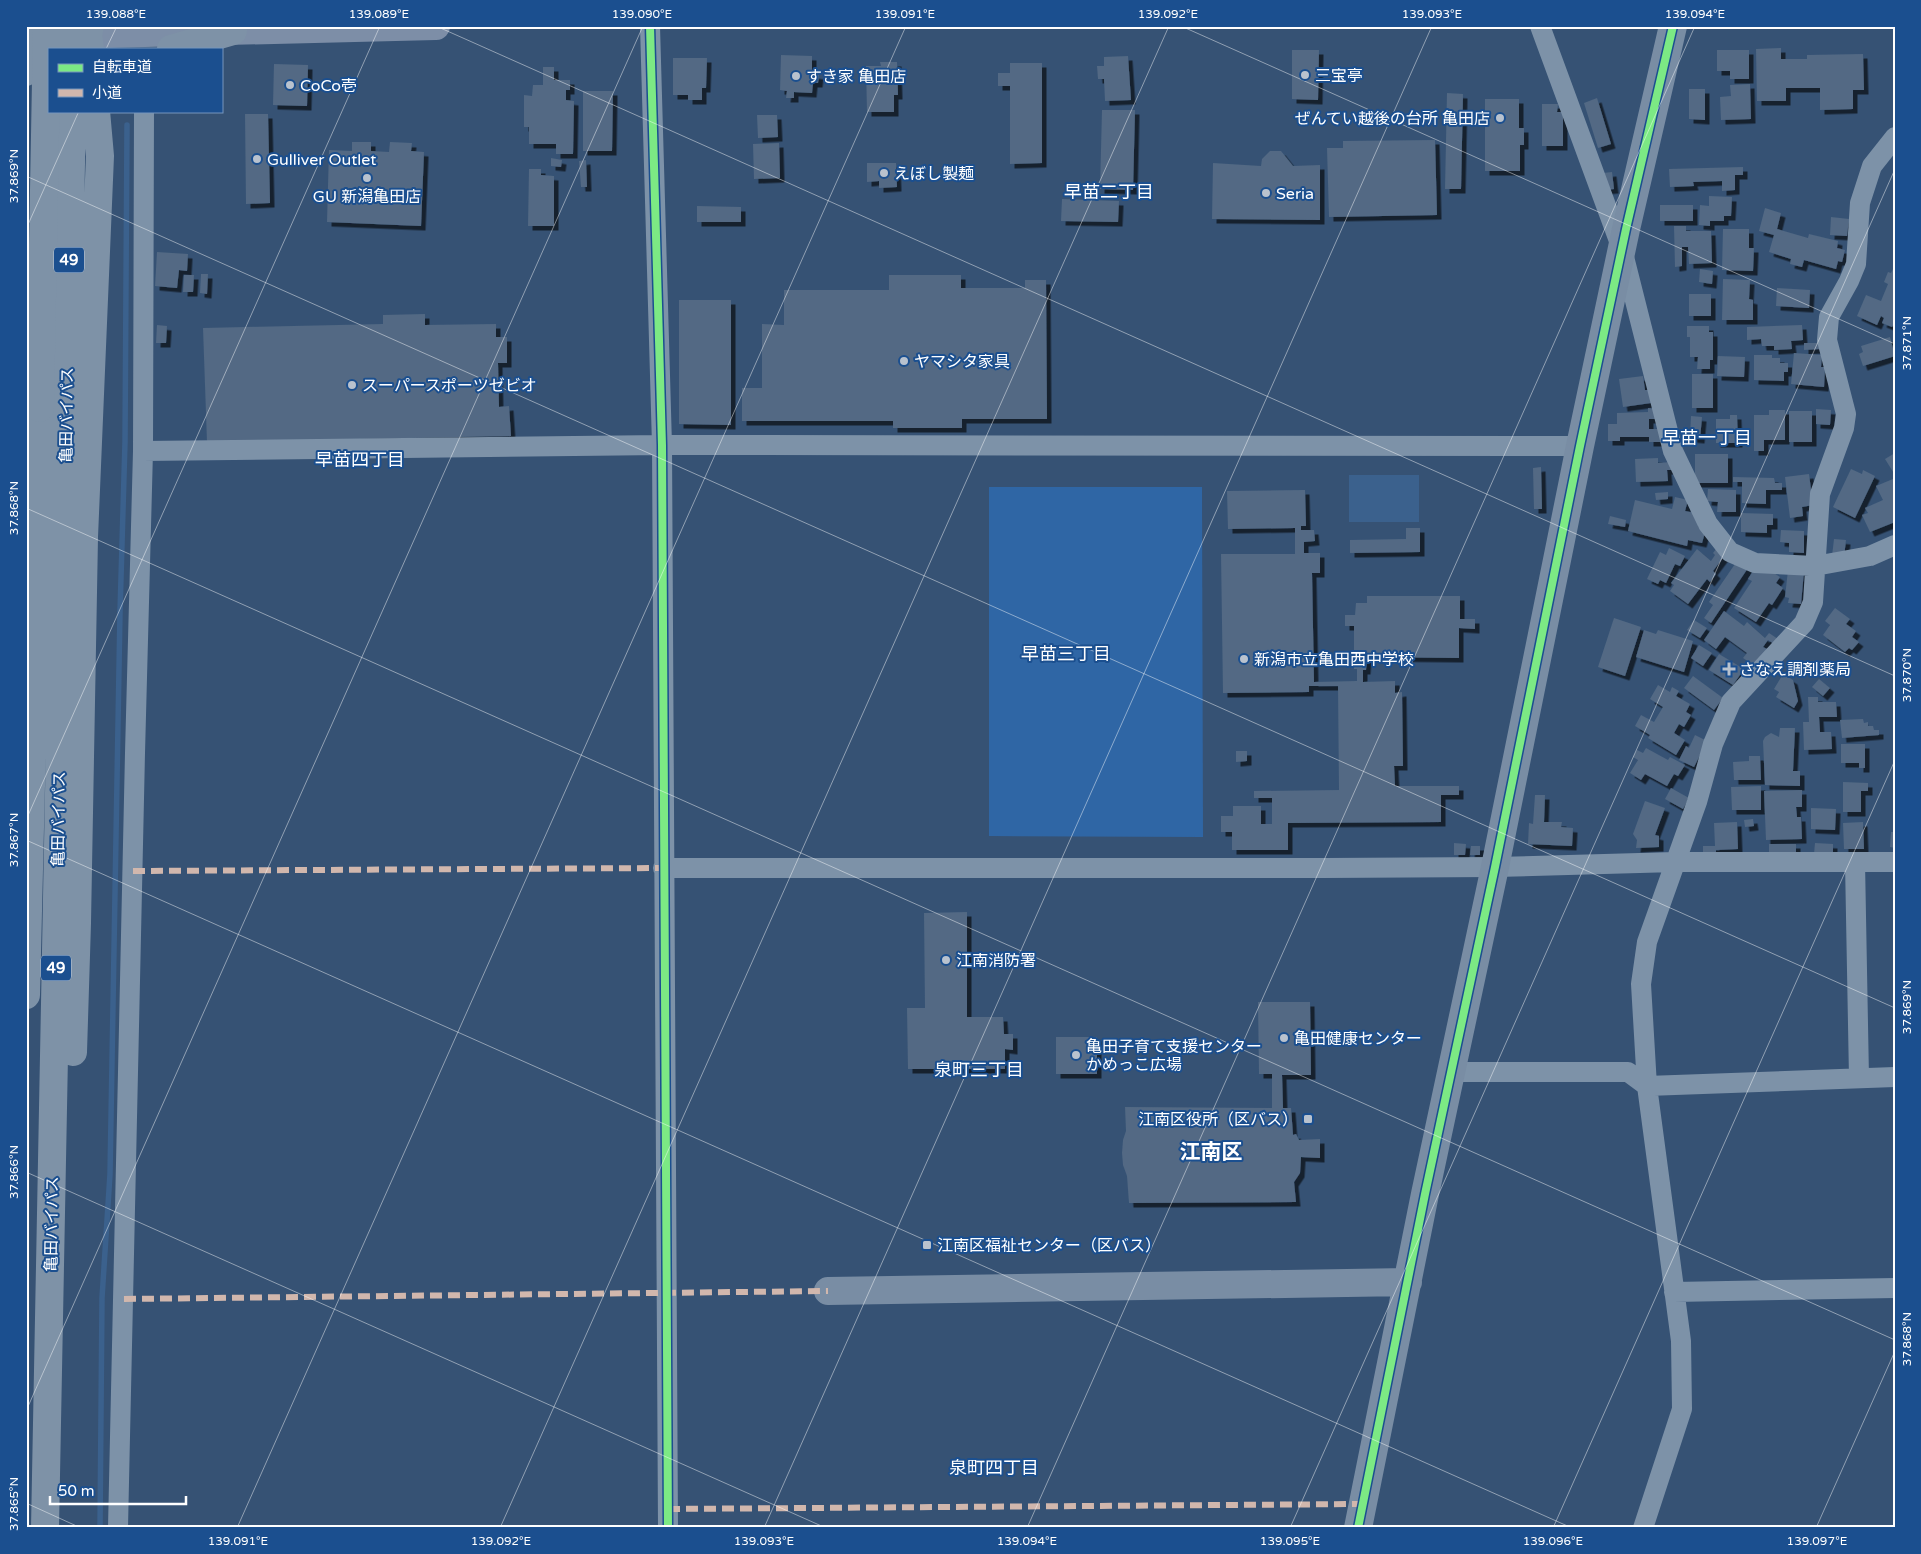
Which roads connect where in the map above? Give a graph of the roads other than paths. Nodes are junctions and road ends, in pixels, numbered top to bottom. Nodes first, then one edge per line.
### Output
1 (436, 26) edge
2 (650, 26) edge
3 (1540, 26) edge
4 (1673, 26) edge
5 (225, 29) edge
6 (36, 30) edge
7 (83, 37) edge
8 (174, 48) edge
9 (26, 72) edge
10 (72, 112) edge
11 (96, 112) edge
12 (107, 112) edge
13 (144, 112) edge
14 (1895, 137) edge
15 (100, 156) junction
16 (1622, 249) junction
17 (53, 408) junction
18 (662, 445) junction
19 (1580, 446) junction
20 (143, 451) junction
21 (1895, 544) edge
22 (1815, 566) junction
23 (1675, 862) junction
24 (1855, 862) junction
25 (1895, 862) edge
26 (1495, 867) junction
27 (663, 868) junction
28 (26, 996) edge
29 (1451, 1072) junction
30 (1895, 1077) edge
31 (1859, 1078) junction
32 (1647, 1086) junction
33 (51, 1219) junction
34 (1408, 1282) junction
35 (1895, 1288) edge
36 (828, 1292) dead end
37 (1674, 1292) junction
38 (45, 1528) edge
39 (118, 1528) edge
40 (668, 1528) edge
41 (1358, 1528) edge
42 (1643, 1528) edge

1 - 5 main road
2 - 18 street
3 - 16 street
4 - 16 street
5 - 7 main road
5 - 8 highway
6 - 7 main road
6 - 9 highway
6 - 17 highway, 亀田バイパス / 49, bridge
10 - 17 highway, 亀田バイパス / 49
11 - 15 highway
12 - 15 highway
13 - 20 street
14 - 22 street
15 - 33 highway
16 - 19 street
16 - 22 street
17 - 28 highway, 亀田バイパス / 49
17 - 33 highway, 亀田バイパス / 49
18 - 19 street
18 - 20 street
18 - 27 street
19 - 26 street
20 - 39 street
21 - 22 street
22 - 23 street
23 - 24 street
23 - 26 street
23 - 32 street
24 - 25 street
24 - 31 street
26 - 27 street
26 - 29 street
27 - 40 street
29 - 32 street
29 - 34 street
30 - 31 street
31 - 32 street
32 - 37 street
33 - 38 highway, 亀田バイパス / 49
34 - 36 street
34 - 41 street
35 - 37 street
37 - 42 street

